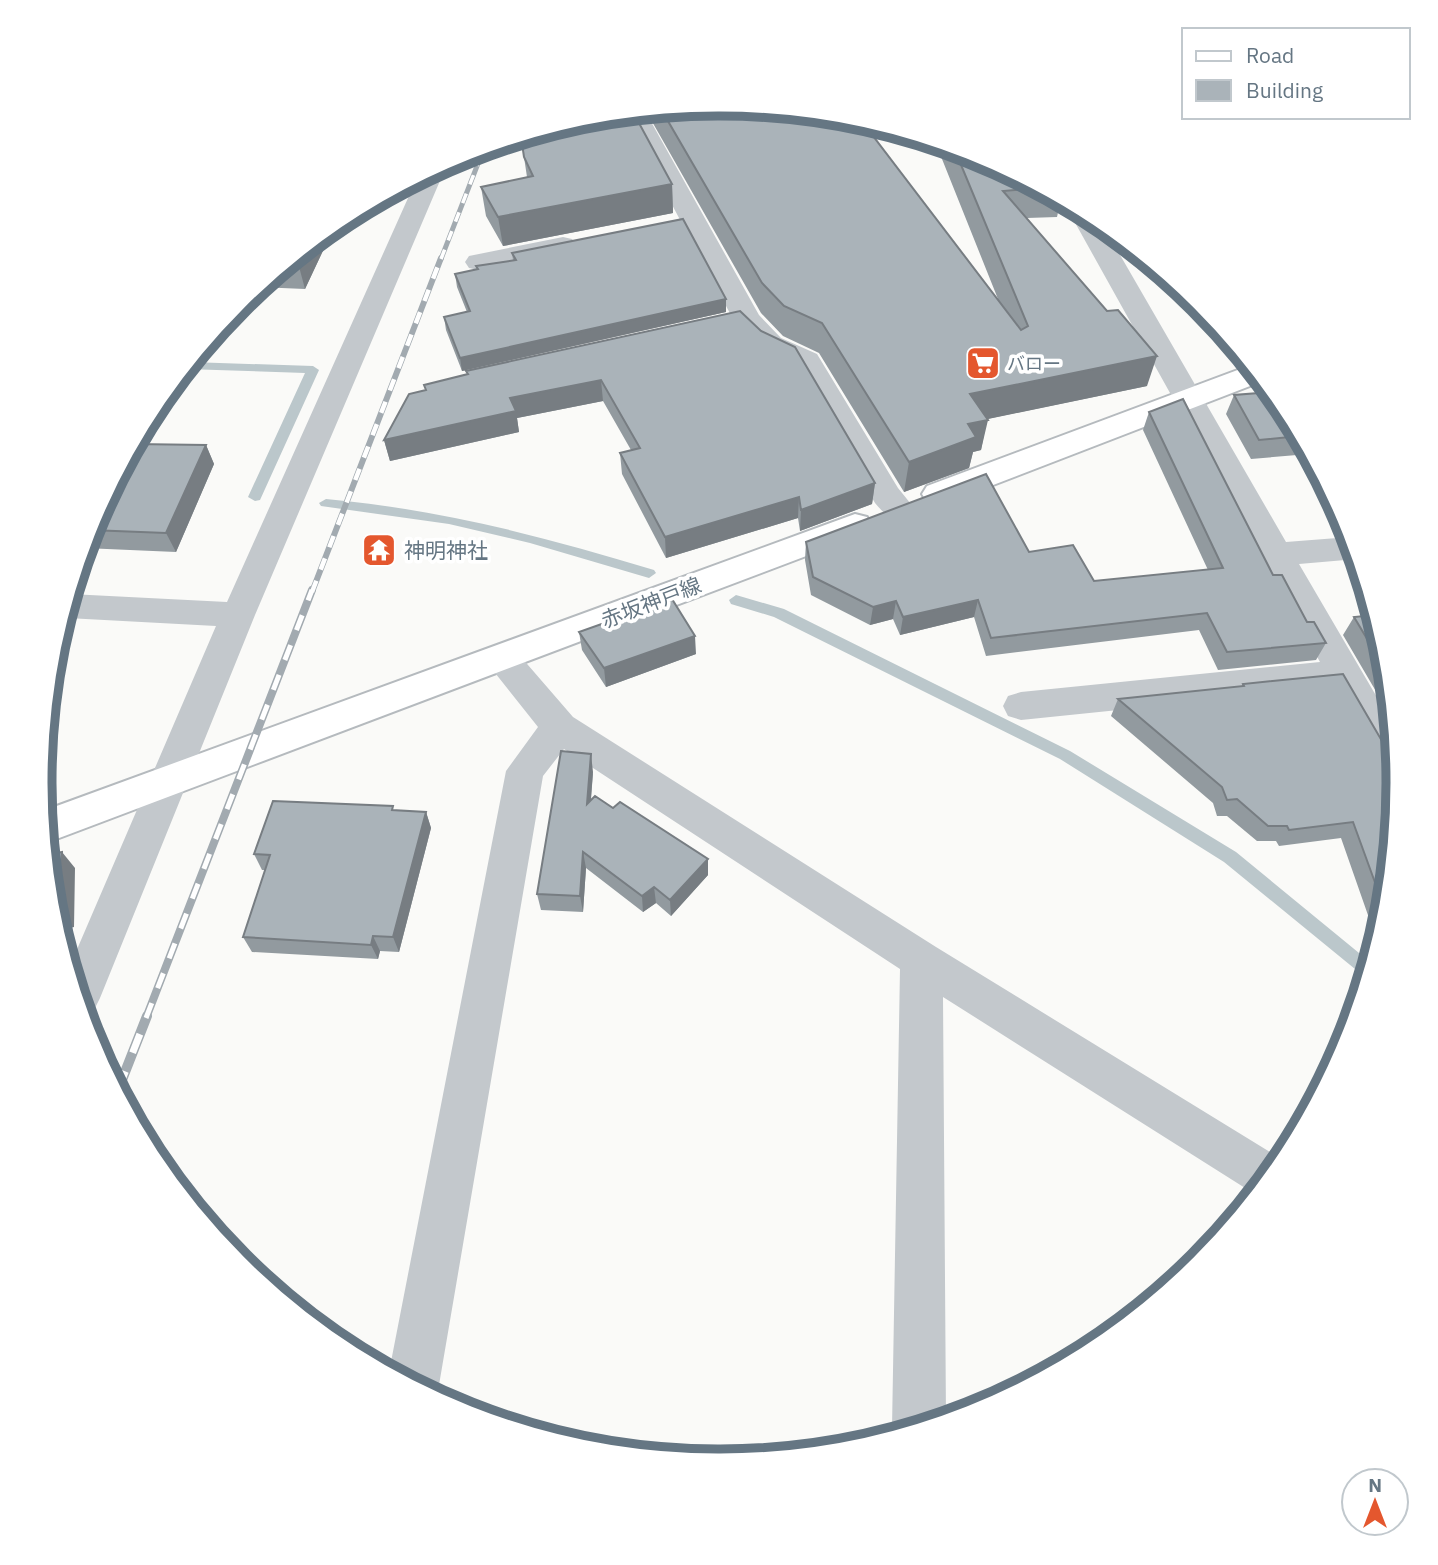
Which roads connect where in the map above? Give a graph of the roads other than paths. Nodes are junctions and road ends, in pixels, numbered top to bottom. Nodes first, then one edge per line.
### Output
1 (638, 121) edge
2 (426, 184) edge
3 (1093, 231) edge
4 (585, 241) edge
5 (478, 262) dead end
6 (1247, 376) edge
7 (1190, 398) junction
8 (899, 509) junction
9 (1343, 549) edge
10 (1278, 554) junction
11 (76, 607) edge
12 (238, 615) junction
13 (502, 659) junction
14 (1343, 673) junction
15 (1021, 706) dead end
16 (561, 727) junction
17 (1384, 744) edge
18 (171, 779) junction
19 (54, 824) edge
20 (921, 960) junction
21 (84, 984) edge
22 (1261, 1170) edge
23 (415, 1375) edge
24 (919, 1418) edge

1 - 8 street
2 - 12 street
3 - 7 street
4 - 5 street
6 - 7 main road, 赤坂神戸線
7 - 8 main road, 赤坂神戸線
7 - 10 street
8 - 13 main road, 赤坂神戸線
9 - 10 street
10 - 14 street
11 - 12 street
12 - 18 street
13 - 16 street
13 - 18 main road, 赤坂神戸線
14 - 15 street
14 - 17 street
16 - 20 street
16 - 23 street
18 - 19 main road, 赤坂神戸線
18 - 21 street
20 - 22 street
20 - 24 street

